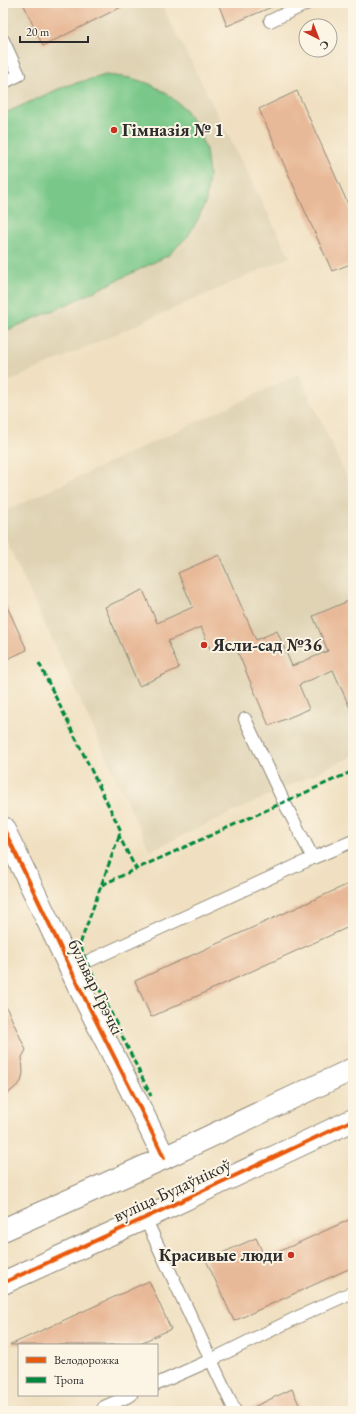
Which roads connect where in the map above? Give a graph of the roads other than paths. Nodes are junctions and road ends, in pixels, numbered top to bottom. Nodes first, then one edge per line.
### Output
1 (308, 3) edge
2 (270, 21) dead end
3 (3, 40) edge
4 (3, 83) edge
5 (245, 719) dead end
6 (3, 828) edge
7 (353, 841) edge
8 (313, 858) junction
9 (71, 969) junction
10 (353, 1068) edge
11 (353, 1120) edge
12 (164, 1158) junction
13 (145, 1218) junction
14 (3, 1230) edge
15 (3, 1283) edge
16 (353, 1292) edge
17 (211, 1360) junction
18 (158, 1384) edge
19 (129, 1396) edge
20 (105, 1411) edge
21 (235, 1411) edge

1 - 2 lane
3 - 4 lane
5 - 8 lane
6 - 9 street, бульвар Грэчкі
7 - 8 lane
8 - 9 lane
9 - 12 street, бульвар Грэчкі
10 - 12 street, вуліца Будаўнікоў
11 - 13 street, вуліца Будаўнікоў
12 - 14 street, вуліца Будаўнікоў
13 - 15 street, вуліца Будаўнікоў
13 - 17 lane
16 - 17 lane
17 - 18 lane
17 - 21 lane
19 - 20 lane

